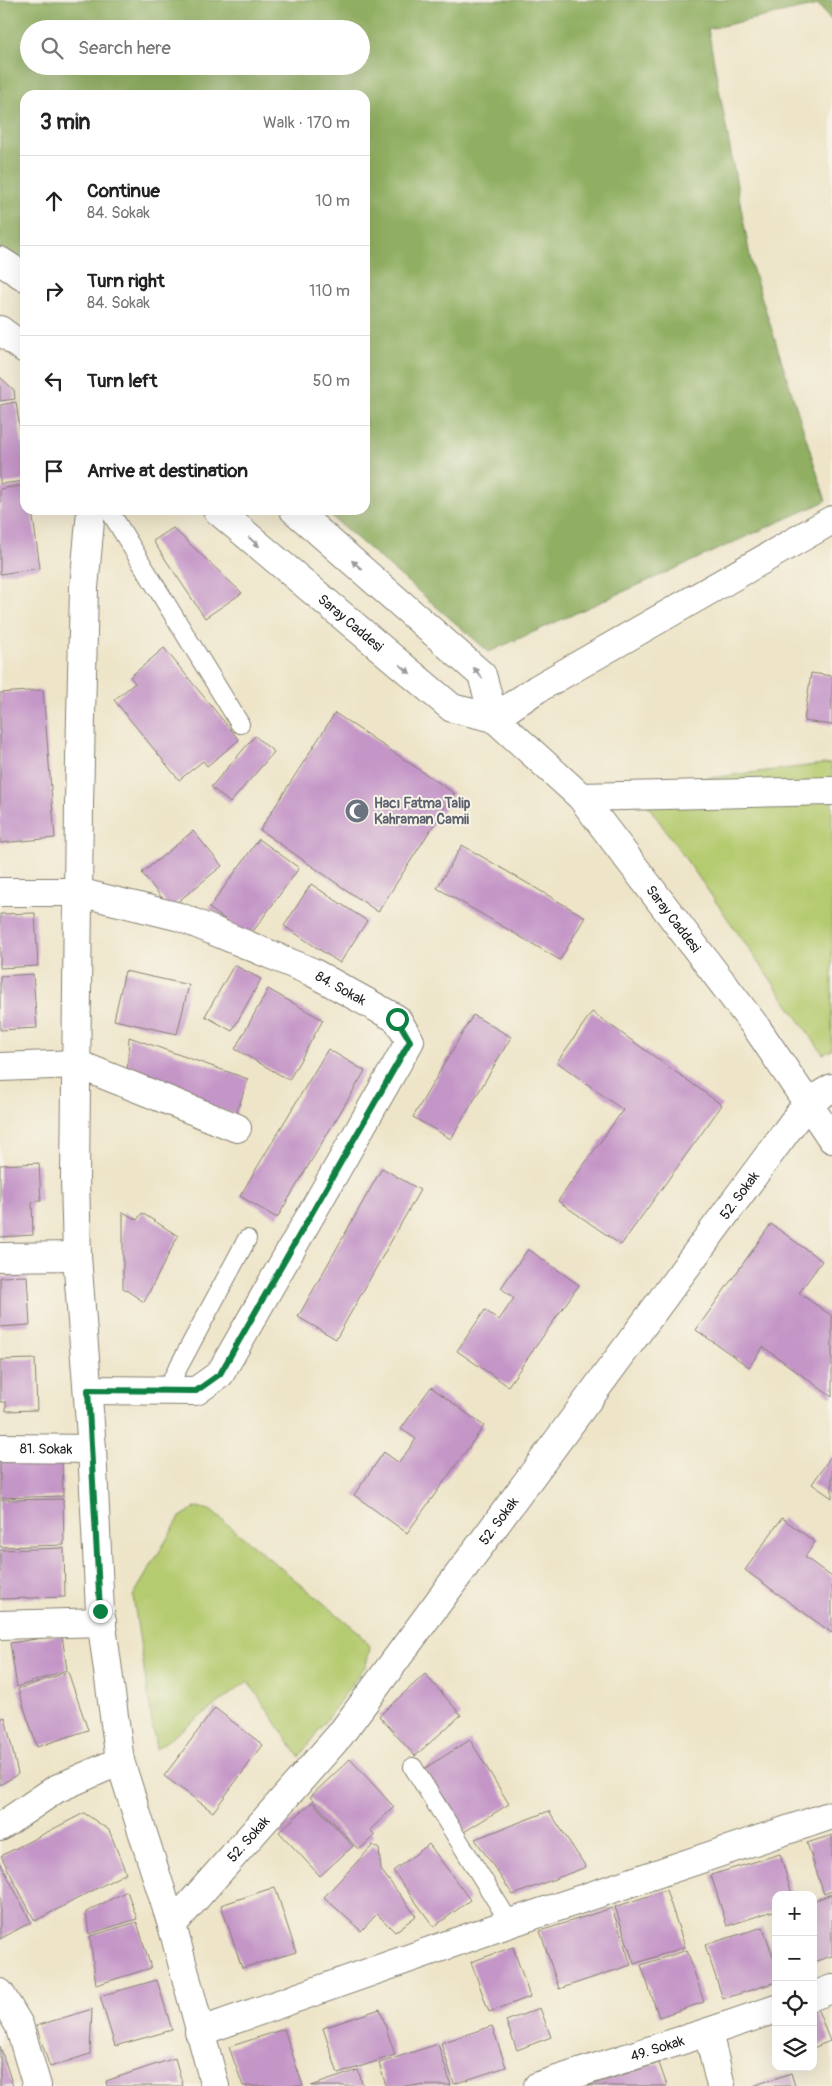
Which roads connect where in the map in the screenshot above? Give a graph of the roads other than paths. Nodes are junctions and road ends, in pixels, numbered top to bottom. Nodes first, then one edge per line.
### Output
1 (0, 261) edge
2 (20, 274) edge
3 (0, 330) edge
4 (20, 345) edge
5 (91, 515) edge
6 (112, 515) edge
7 (223, 515) edge
8 (300, 515) edge
9 (832, 520) edge
10 (494, 718) junction
11 (240, 724) dead end
12 (832, 791) edge
13 (581, 797) junction
14 (0, 892) edge
15 (78, 892) junction
16 (77, 1064) junction
17 (0, 1067) edge
18 (832, 1088) edge
19 (808, 1102) junction
20 (237, 1128) dead end
21 (832, 1139) edge
22 (248, 1239) dead end
23 (77, 1256) junction
24 (0, 1257) edge
25 (88, 1390) junction
26 (165, 1392) junction
27 (0, 1448) edge
28 (92, 1449) junction
29 (102, 1622) junction
30 (0, 1625) edge
31 (120, 1761) junction
32 (413, 1767) dead end
33 (832, 1815) edge
34 (0, 1827) edge
35 (510, 1922) junction
36 (172, 1925) junction
37 (832, 1989) edge
38 (0, 1993) edge
39 (817, 1995) edge
40 (772, 2010) edge
41 (199, 2032) junction
42 (708, 2032) junction
43 (37, 2086) edge
44 (215, 2086) edge
45 (538, 2086) edge
46 (721, 2086) edge

1 - 2 street
3 - 4 street
5 - 15 street
6 - 11 lane
7 -> 10 street, Saray Caddesi
10 -> 8 street
9 - 10 street
10 - 13 street, Saray Caddesi
12 - 13 street
13 - 19 street, Saray Caddesi
14 - 15 street
15 - 16 street
15 - 26 street, 84. Sokak
16 - 17 street
16 - 20 street
16 - 23 street
18 - 19 street
19 - 21 street, Saray Caddesi
19 - 36 street, 52. Sokak
22 - 26 lane
23 - 24 street
23 - 25 street
25 - 26 street, 84. Sokak
25 - 28 street
27 - 28 street, 81. Sokak
28 - 29 street
29 - 30 street
29 - 31 street
31 - 34 street
31 - 36 street
32 - 35 lane
33 - 35 street
35 - 41 street
36 - 41 street
37 - 39 street
38 - 43 street
40 - 42 street, 49. Sokak
41 - 44 street
42 - 45 street, 49. Sokak
42 - 46 street

